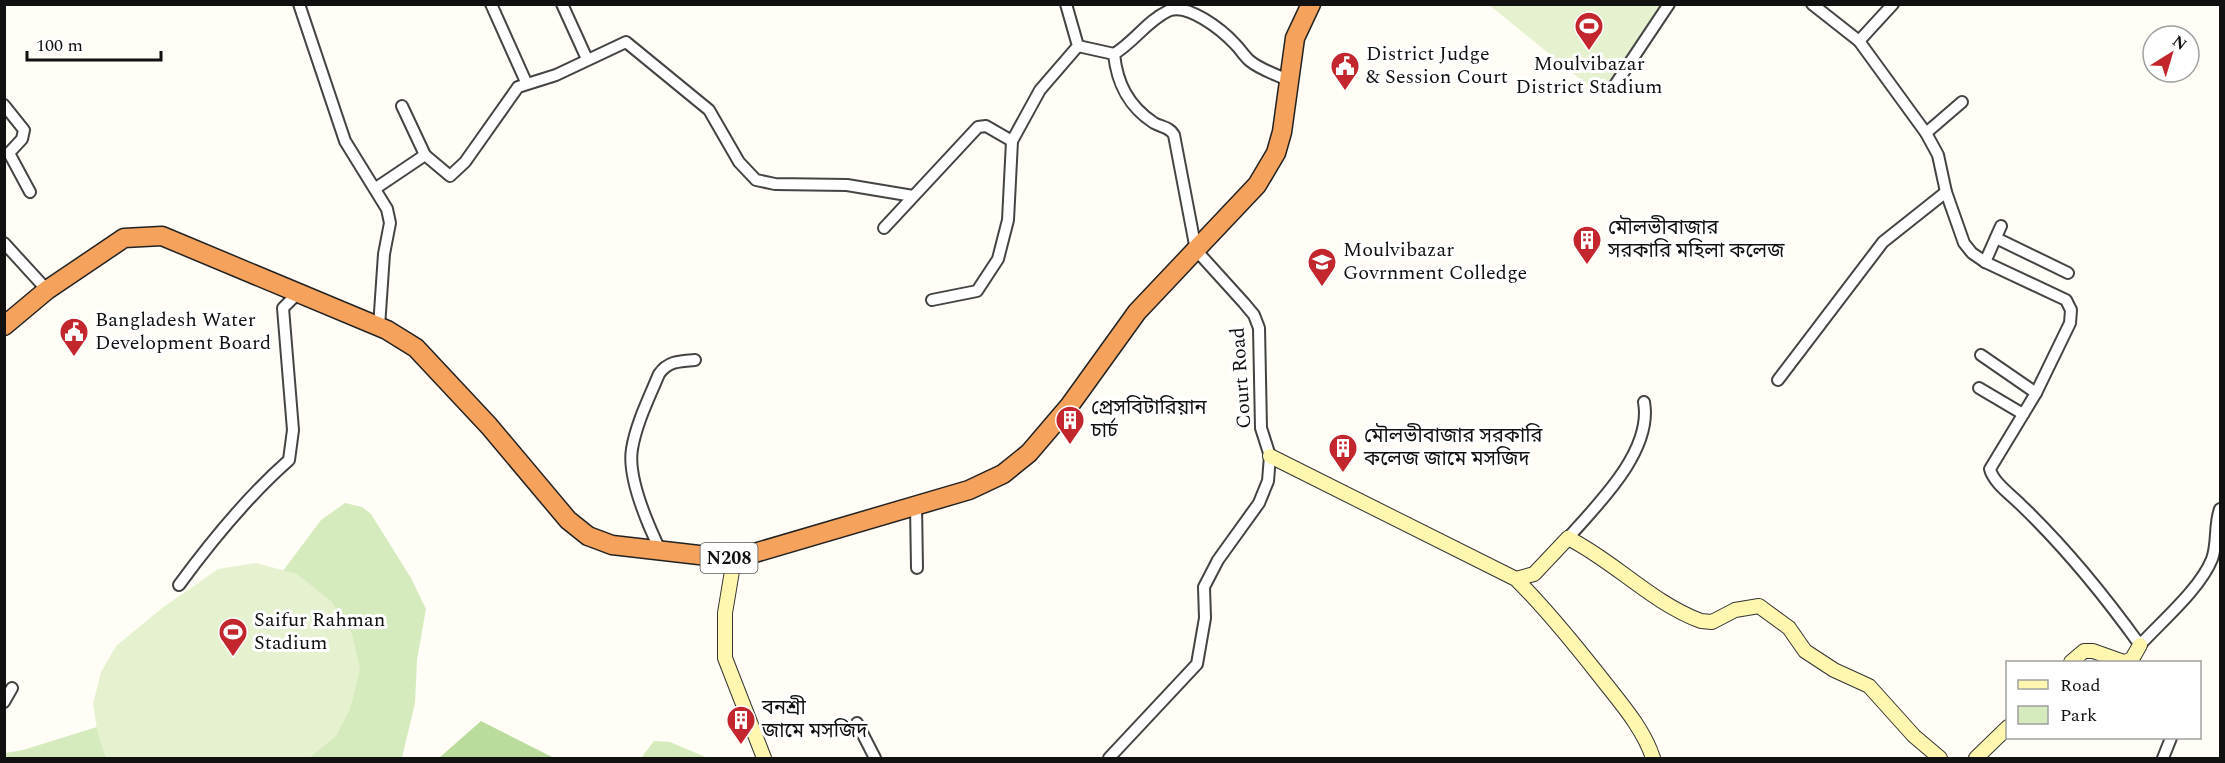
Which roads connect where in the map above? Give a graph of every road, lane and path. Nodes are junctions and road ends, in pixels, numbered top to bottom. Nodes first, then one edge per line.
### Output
1 (299, 4) edge
2 (491, 4) edge
3 (562, 4) edge
4 (1066, 4) edge
5 (1311, 4) edge
6 (1669, 4) edge
7 (1812, 4) edge
8 (1893, 4) edge
9 (1859, 41) junction
10 (1078, 46) junction
11 (1114, 54) junction
12 (587, 59) junction
13 (1288, 80) junction
14 (526, 82) junction
15 (1612, 88) dead end
16 (1962, 102) dead end
17 (4, 105) edge
18 (402, 106) dead end
19 (1926, 134) junction
20 (1012, 141) junction
21 (425, 155) junction
22 (376, 188) junction
23 (30, 192) dead end
24 (1946, 192) junction
25 (913, 196) junction
26 (2001, 226) dead end
27 (884, 228) dead end
28 (1996, 238) junction
29 (4, 243) edge
30 (1196, 250) junction
31 (1985, 262) junction
32 (2068, 273) dead end
33 (47, 290) junction
34 (297, 294) junction
35 (932, 300) dead end
36 (4, 326) edge
37 (379, 327) junction
38 (1981, 355) dead end
39 (695, 360) dead end
40 (1778, 380) dead end
41 (1979, 388) dead end
42 (2036, 393) junction
43 (1644, 402) dead end
44 (2023, 414) junction
45 (1270, 456) junction
46 (916, 505) junction
47 (2220, 509) edge
48 (1568, 538) junction
49 (661, 552) junction
50 (734, 559) junction
51 (917, 568) dead end
52 (1516, 579) junction
53 (179, 585) dead end
54 (2140, 645) junction
55 (2073, 661) edge
56 (2126, 661) edge
57 (2130, 661) edge
58 (12, 688) dead end
59 (4, 702) edge
60 (857, 723) dead end
61 (2006, 728) edge
62 (2171, 739) edge
63 (764, 759) edge
64 (875, 759) edge
65 (1109, 759) edge
66 (1653, 759) edge
67 (1940, 759) edge
68 (1976, 759) edge
69 (2163, 759) edge

1 - 22 street
2 - 14 street
3 - 12 street
4 - 10 street
5 - 13 highway, N208
6 - 15 street
7 - 9 street
8 - 9 street
9 - 19 street
10 - 11 street
10 - 20 street
11 - 13 street
11 - 30 street
12 - 14 street
12 - 25 street
13 - 30 highway, N208
14 - 21 street
16 - 19 street
17 - 23 street
18 - 21 street
19 - 24 street
20 - 25 street
20 - 35 street
21 - 22 street
22 - 37 street
24 - 31 street
24 - 40 street
25 - 27 street
26 - 28 street
28 - 31 street
28 - 32 street
29 - 33 street
30 - 45 street, Court Road
30 - 46 highway, N208
31 - 42 street
33 - 34 highway, N208
33 - 36 highway, N208
34 - 37 highway, N208
34 - 53 street
37 - 49 highway, N208
38 - 42 street
39 - 49 street
41 - 44 street
42 - 44 street
43 - 48 street
44 - 54 street
45 - 52 street
45 - 65 street, Court Road
46 - 50 highway, N208
46 - 51 street
47 - 54 street
48 - 52 street
48 - 67 street
49 - 50 highway, N208
50 - 63 street
52 - 66 street
54 - 57 street
55 - 56 street
58 - 59 street
60 - 64 street
61 - 68 street
62 - 69 street

